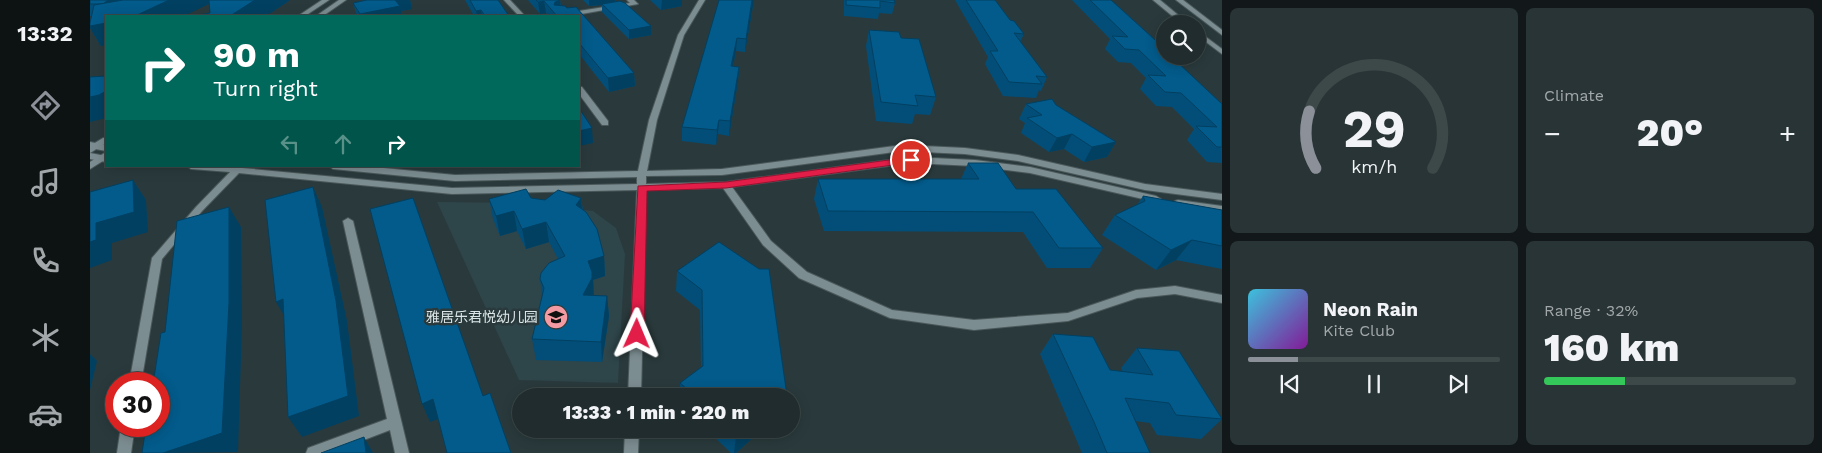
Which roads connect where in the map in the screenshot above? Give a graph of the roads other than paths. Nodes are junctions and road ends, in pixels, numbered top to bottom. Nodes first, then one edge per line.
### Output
1 (326, 0) edge
2 (343, 0) edge
3 (507, 0) edge
4 (630, 0) edge
5 (702, 0) edge
6 (1156, 0) edge
7 (1178, 0) edge
8 (303, 15) edge
9 (320, 15) edge
10 (521, 15) edge
11 (566, 15) edge
12 (1175, 15) edge
13 (1222, 32) edge
14 (1206, 39) edge
15 (1222, 52) edge
16 (580, 90) edge
17 (605, 123) dead end
18 (90, 156) edge
19 (104, 157) edge
20 (90, 166) edge
21 (216, 167) edge
22 (342, 167) edge
23 (239, 168) edge
24 (642, 175) junction
25 (726, 185) junction
26 (642, 188) junction
27 (1222, 197) edge
28 (1222, 209) edge
29 (348, 221) dead end
30 (1222, 299) edge
31 (138, 372) edge
32 (634, 388) edge
33 (395, 422) junction
34 (126, 437) edge
35 (632, 438) edge
36 (124, 453) edge
37 (313, 453) edge
38 (402, 453) edge
39 (631, 453) edge

1 - 8 street
2 - 9 street
3 - 10 street
4 - 11 street
5 - 24 street
6 - 12 street
7 - 13 street
14 - 15 street
16 - 17 street
18 - 19 street
19 - 20 street
21 - 23 street
22 - 24 street
23 - 26 street
23 - 31 street
24 - 26 street
24 - 27 street
25 - 26 street
25 - 28 street
25 - 30 street
26 - 32 street
29 - 33 street
33 - 37 street
33 - 38 street
34 - 36 street
35 - 39 street

